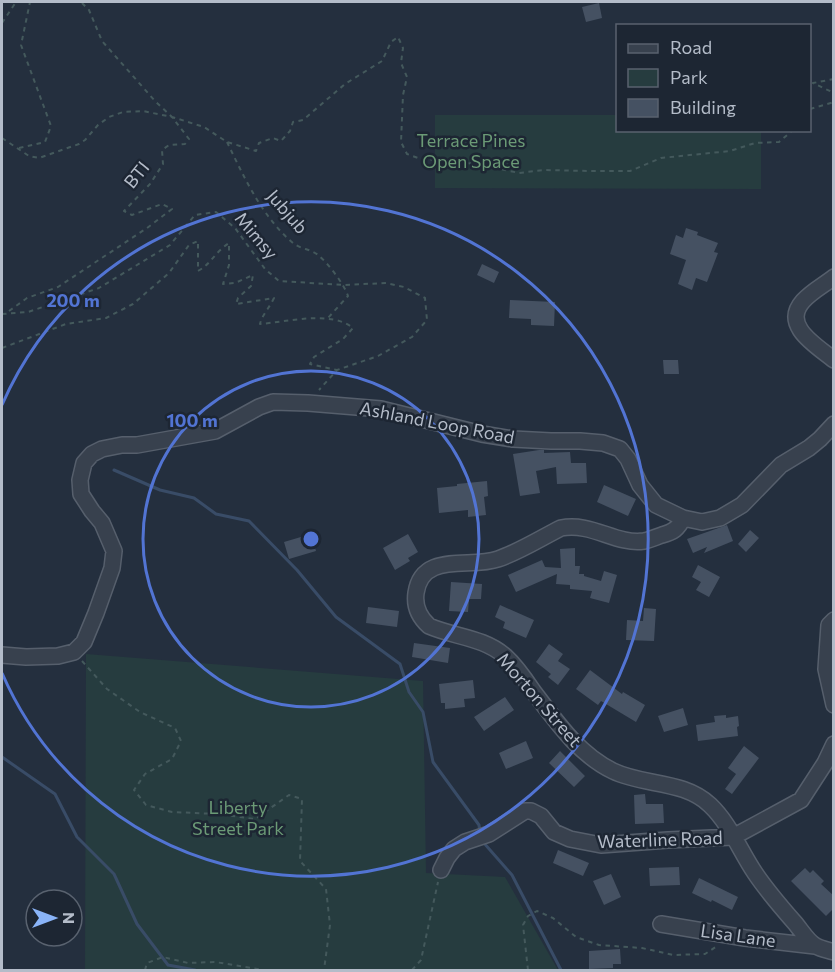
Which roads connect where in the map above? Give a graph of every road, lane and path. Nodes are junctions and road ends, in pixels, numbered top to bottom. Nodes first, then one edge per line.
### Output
1 (16, 2) edge
2 (30, 2) edge
3 (81, 2) edge
4 (2, 23) edge
5 (834, 79) edge
6 (834, 93) edge
7 (834, 102) edge
8 (811, 109) edge
9 (172, 117) junction
10 (791, 132) edge
11 (2, 138) edge
12 (227, 142) junction
13 (19, 148) junction
14 (834, 277) edge
15 (344, 285) junction
16 (7, 313) junction
17 (2, 314) edge
18 (327, 319) junction
19 (2, 348) edge
20 (834, 360) edge
21 (337, 370) junction
22 (308, 403) junction
23 (834, 424) edge
24 (683, 518) junction
25 (834, 620) edge
26 (74, 652) junction
27 (2, 655) edge
28 (834, 705) edge
29 (834, 744) edge
30 (733, 837) junction
31 (441, 870) joint
32 (661, 924) dead end
33 (721, 944) dead end
34 (815, 946) junction
35 (834, 952) edge
36 (145, 970) edge
37 (264, 970) edge
38 (324, 970) edge
39 (412, 970) edge
40 (528, 970) edge

1 - 4 path
2 - 13 path
3 - 9 path, BTI
5 - 6 path
7 - 8 path
9 - 12 path
9 - 13 path
9 - 16 path, BTI
10 - 12 path
11 - 13 path
12 - 15 path, Jubjub
14 - 20 street
15 - 16 path, Mimsy
15 - 18 path
15 - 21 path, Mimsy
16 - 17 path, Mimsy
18 - 19 path
18 - 21 path
21 - 22 path
22 - 24 street, Ashland Loop Road
22 - 26 street, Ashland Loop Road
23 - 24 street, Ashland Loop Road
24 - 30 street, Morton Street
25 - 28 street
26 - 27 street
26 - 38 path
29 - 30 street, Waterline Road
30 - 31 street, Waterline Road
30 - 34 street, Morton Street
31 - 39 path
32 - 34 street, Lisa Lane
33 - 40 path
34 - 35 street
36 - 37 path

